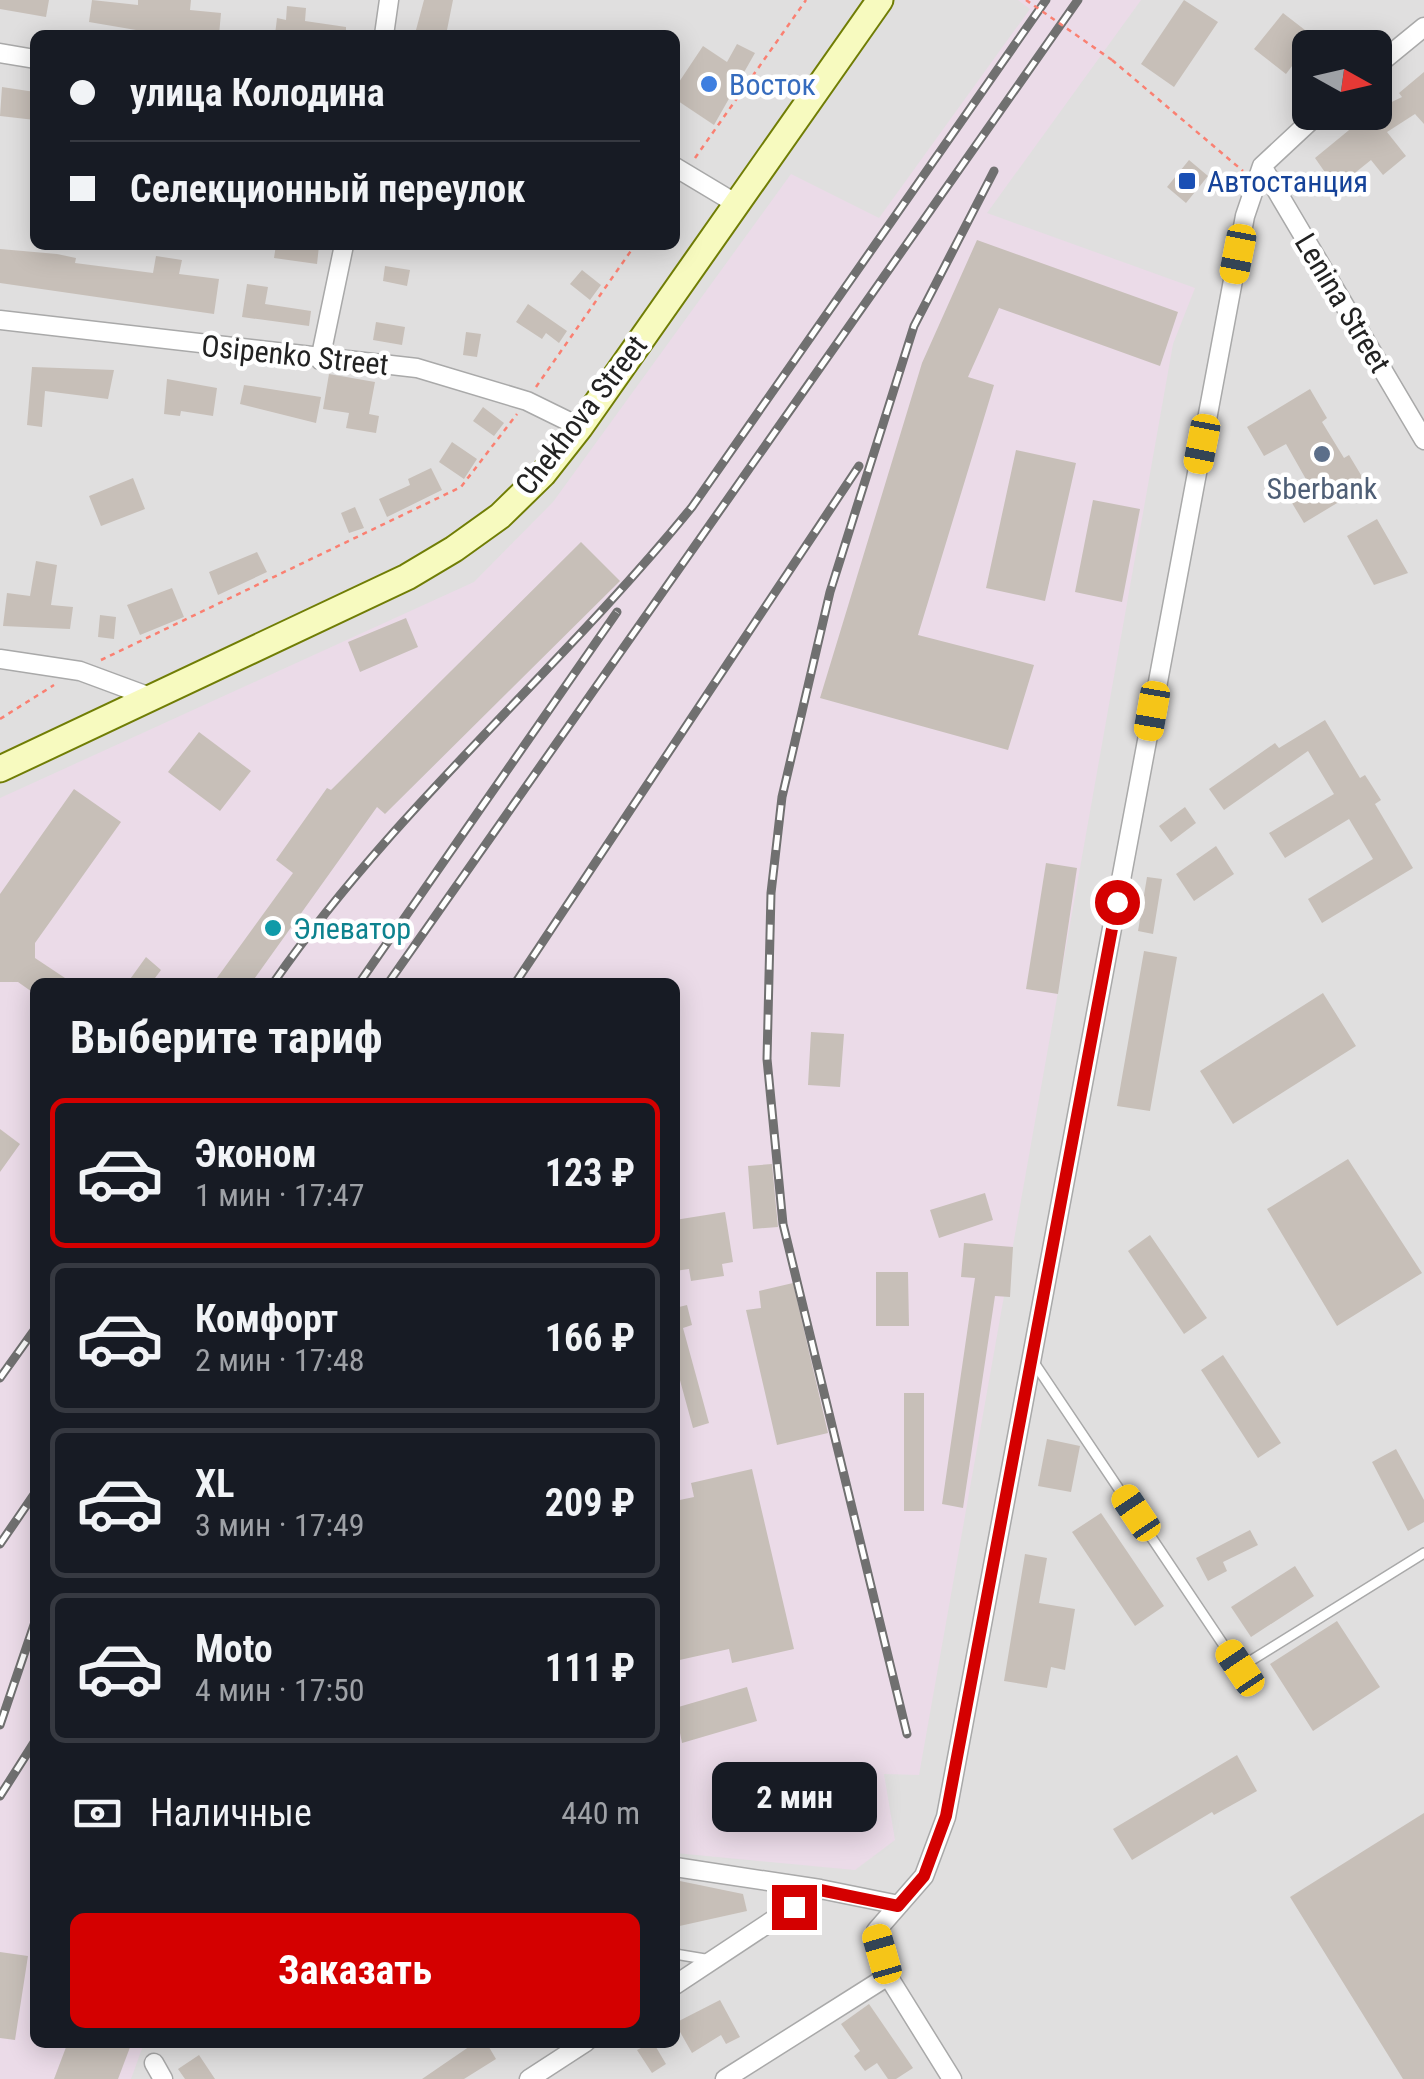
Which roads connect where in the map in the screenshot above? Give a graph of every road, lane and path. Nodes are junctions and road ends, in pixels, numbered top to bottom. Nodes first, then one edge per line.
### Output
1 (389, 0) edge
2 (806, 0) edge
3 (880, 0) edge
4 (1026, 0) edge
5 (1424, 26) edge
6 (385, 30) edge
7 (0, 53) edge
8 (1392, 53) edge
9 (30, 57) edge
10 (1302, 130) edge
11 (680, 169) edge
12 (1259, 174) junction
13 (736, 202) junction
14 (343, 250) edge
15 (632, 250) edge
16 (0, 320) edge
17 (320, 360) junction
18 (526, 401) junction
19 (580, 427) junction
20 (1424, 440) edge
21 (0, 659) edge
22 (80, 671) junction
23 (153, 698) junction
24 (0, 719) edge
25 (0, 769) edge
26 (1032, 1359) junction
27 (1424, 1554) edge
28 (680, 1868) edge
29 (820, 1890) junction
30 (898, 1906) junction
31 (680, 1955) edge
32 (714, 1960) junction
33 (888, 1976) junction
34 (680, 1983) edge
35 (554, 2052) edge
36 (146, 2079) edge
37 (163, 2079) edge
38 (529, 2079) edge
39 (725, 2079) edge
40 (952, 2079) edge

1 - 6 street
2 - 11 path
3 - 13 main road, Chekhova Street
4 - 12 path, bridge
5 - 8 street
7 - 9 street
10 - 12 street
11 - 13 street
12 - 20 street, Lenina Street
12 - 26 street
13 - 19 main road, Chekhova Street
14 - 17 street
15 - 18 path
16 - 17 street, Osipenko Street
17 - 18 street, Osipenko Street
18 - 19 street, Osipenko Street
18 - 22 path
19 - 23 main road, Chekhova Street
21 - 22 street
22 - 23 street
22 - 24 path
23 - 25 main road, Chekhova Street
26 - 27 lane
26 - 30 street
28 - 29 street
29 - 30 street
29 - 32 street
30 - 33 street
31 - 32 lane
32 - 34 street
33 - 39 street
33 - 40 street
35 - 38 street
36 - 37 street

